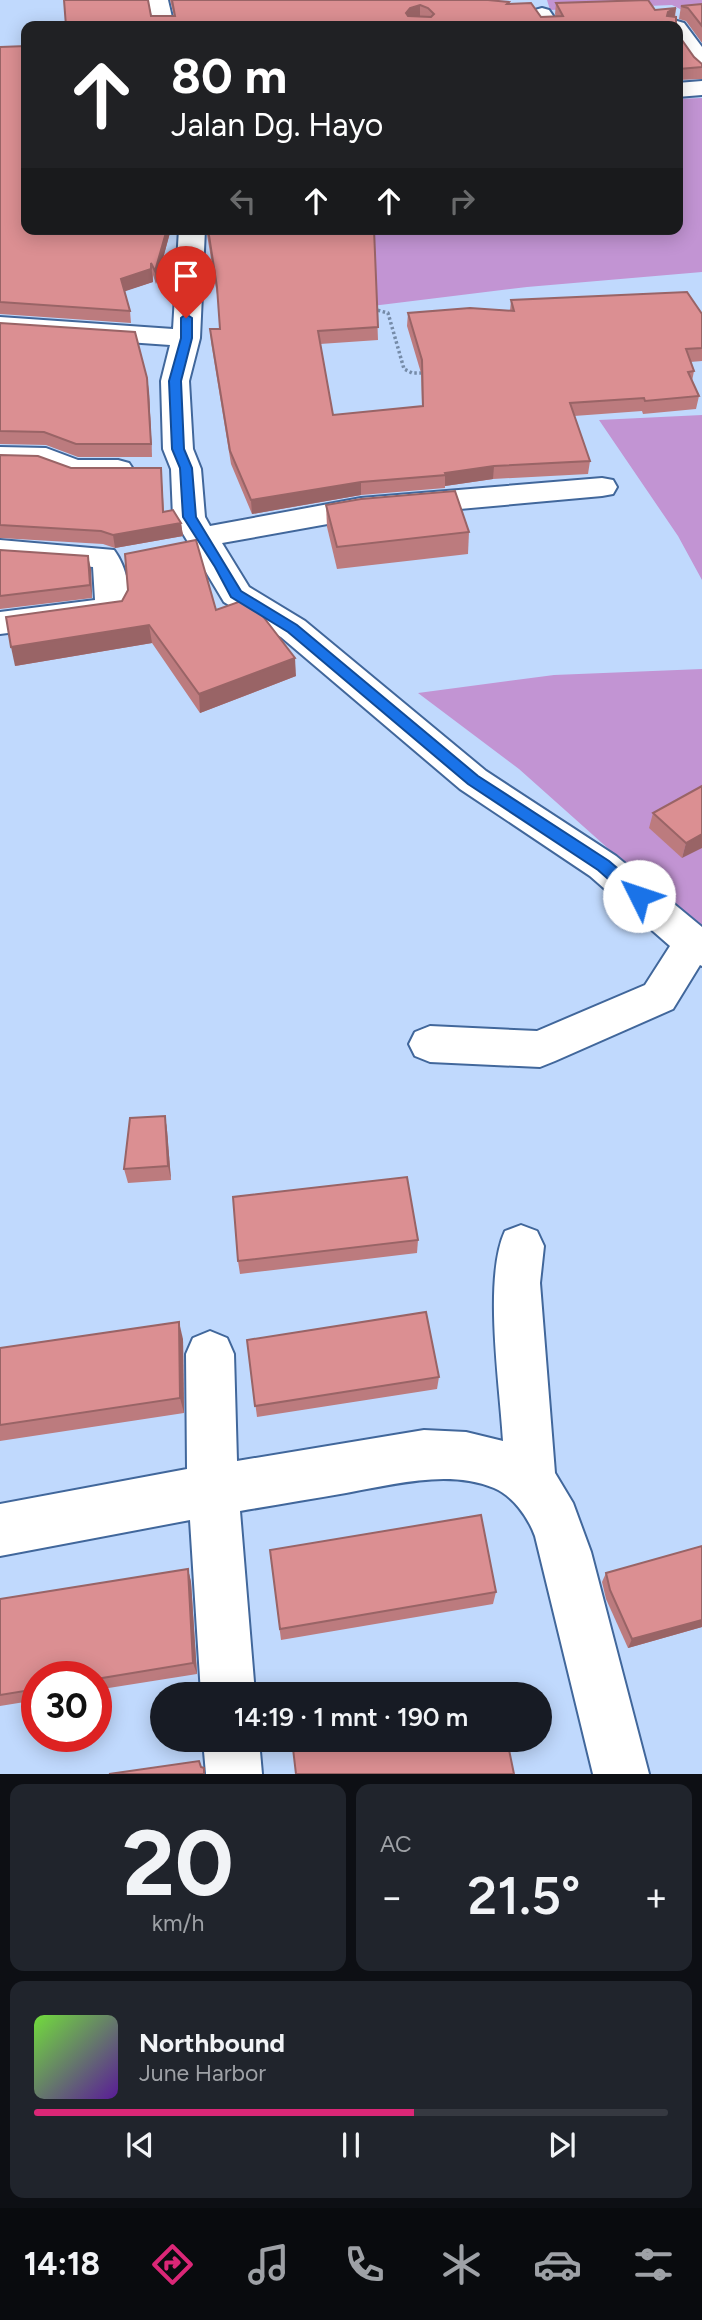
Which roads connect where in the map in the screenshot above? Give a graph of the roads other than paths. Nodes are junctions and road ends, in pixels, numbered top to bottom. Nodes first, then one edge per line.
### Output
1 (158, 0) edge
2 (163, 21) edge
3 (683, 34) edge
4 (702, 62) edge
5 (702, 88) edge
6 (683, 90) edge
7 (192, 235) edge
8 (0, 326) edge
9 (186, 338) junction
10 (0, 456) edge
11 (186, 468) junction
12 (602, 487) dead end
13 (204, 540) junction
14 (0, 550) edge
15 (170, 551) edge
16 (0, 623) edge
17 (697, 946) edge
18 (430, 1044) dead end
19 (521, 1246) dead end
20 (210, 1354) dead end
21 (531, 1484) junction
22 (213, 1491) junction
23 (0, 1530) edge
24 (227, 1682) edge
25 (232, 1752) edge
26 (234, 1774) edge
27 (621, 1774) edge

1 - 2 street
3 - 4 street
5 - 6 street
7 - 9 street
8 - 9 street
9 - 11 street
10 - 11 street
11 - 13 street
12 - 13 street
13 - 15 street
13 - 17 street
14 - 16 street
17 - 18 street
19 - 21 street
20 - 22 street
21 - 22 street
21 - 27 street
22 - 23 street
22 - 24 street
25 - 26 street

